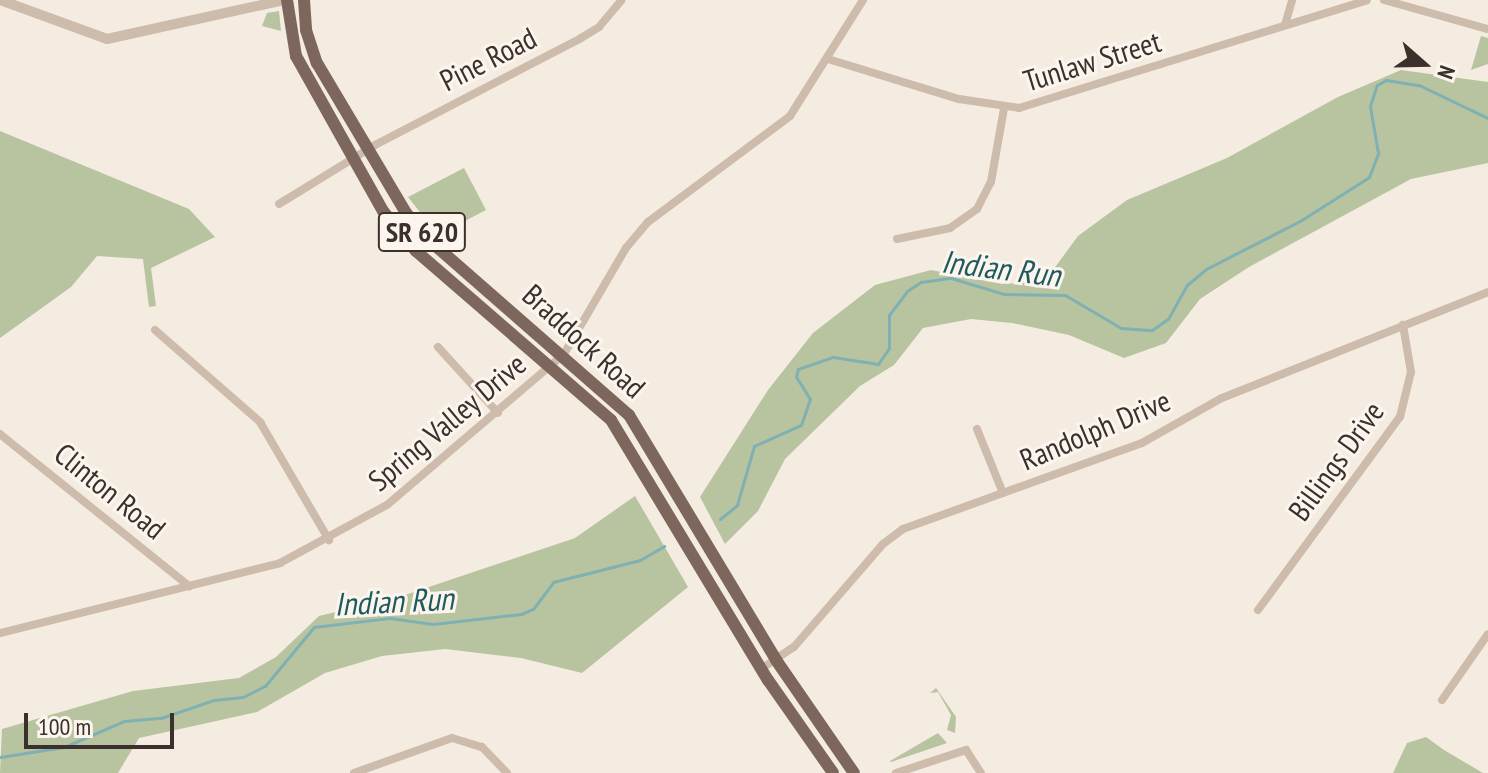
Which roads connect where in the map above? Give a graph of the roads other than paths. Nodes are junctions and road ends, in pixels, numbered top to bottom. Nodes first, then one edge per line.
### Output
1 (0, 0) edge
2 (286, 0) edge
3 (304, 0) edge
4 (622, 0) edge
5 (863, 0) edge
6 (1292, 0) edge
7 (1367, 0) edge
8 (1384, 0) edge
9 (1285, 25) junction
10 (1488, 29) edge
11 (828, 59) junction
12 (1004, 108) junction
13 (367, 150) junction
14 (353, 159) junction
15 (279, 204) dead end
16 (897, 239) dead end
17 (1488, 292) edge
18 (1403, 325) junction
19 (155, 330) dead end
20 (438, 347) dead end
21 (564, 354) junction
22 (552, 366) junction
23 (498, 413) junction
24 (977, 429) dead end
25 (0, 434) edge
26 (1003, 493) junction
27 (329, 540) junction
28 (189, 586) junction
29 (1258, 610) dead end
30 (0, 633) edge
31 (1488, 634) edge
32 (776, 660) junction
33 (761, 669) junction
34 (1442, 700) dead end
35 (354, 773) edge
36 (507, 773) edge
37 (833, 773) edge
38 (854, 773) edge
39 (896, 773) edge
40 (981, 773) edge

1 - 2 street
2 - 14 main road, Braddock Road / SR 620
3 - 13 main road, Braddock Road / SR 620
4 - 13 street, Pine Road
5 - 11 street, Spring Valley Drive
6 - 9 street
7 - 9 street, Tunlaw Street
8 - 10 street
9 - 12 street, Tunlaw Street
11 - 12 street, Tunlaw Street
11 - 21 street, Spring Valley Drive
12 - 16 street
13 - 14 street, Pine Road
13 - 21 main road, Braddock Road / SR 620
14 - 15 street, Pine Road
14 - 22 main road, Braddock Road / SR 620
17 - 18 street, Randolph Drive
18 - 26 street, Randolph Drive
18 - 29 street, Billings Drive
19 - 27 street
20 - 23 street
21 - 22 street, Spring Valley Drive
21 - 32 main road, Braddock Road / SR 620
22 - 23 street, Spring Valley Drive
22 - 33 main road, Braddock Road / SR 620
23 - 27 street, Spring Valley Drive
24 - 26 street
25 - 28 street, Clinton Road
26 - 32 street, Randolph Drive
27 - 28 street, Spring Valley Drive
28 - 30 street, Spring Valley Drive
31 - 34 street
32 - 33 street, Randolph Drive
32 - 38 main road, Braddock Road / SR 620
33 - 37 main road, Braddock Road / SR 620
35 - 36 street
39 - 40 street

